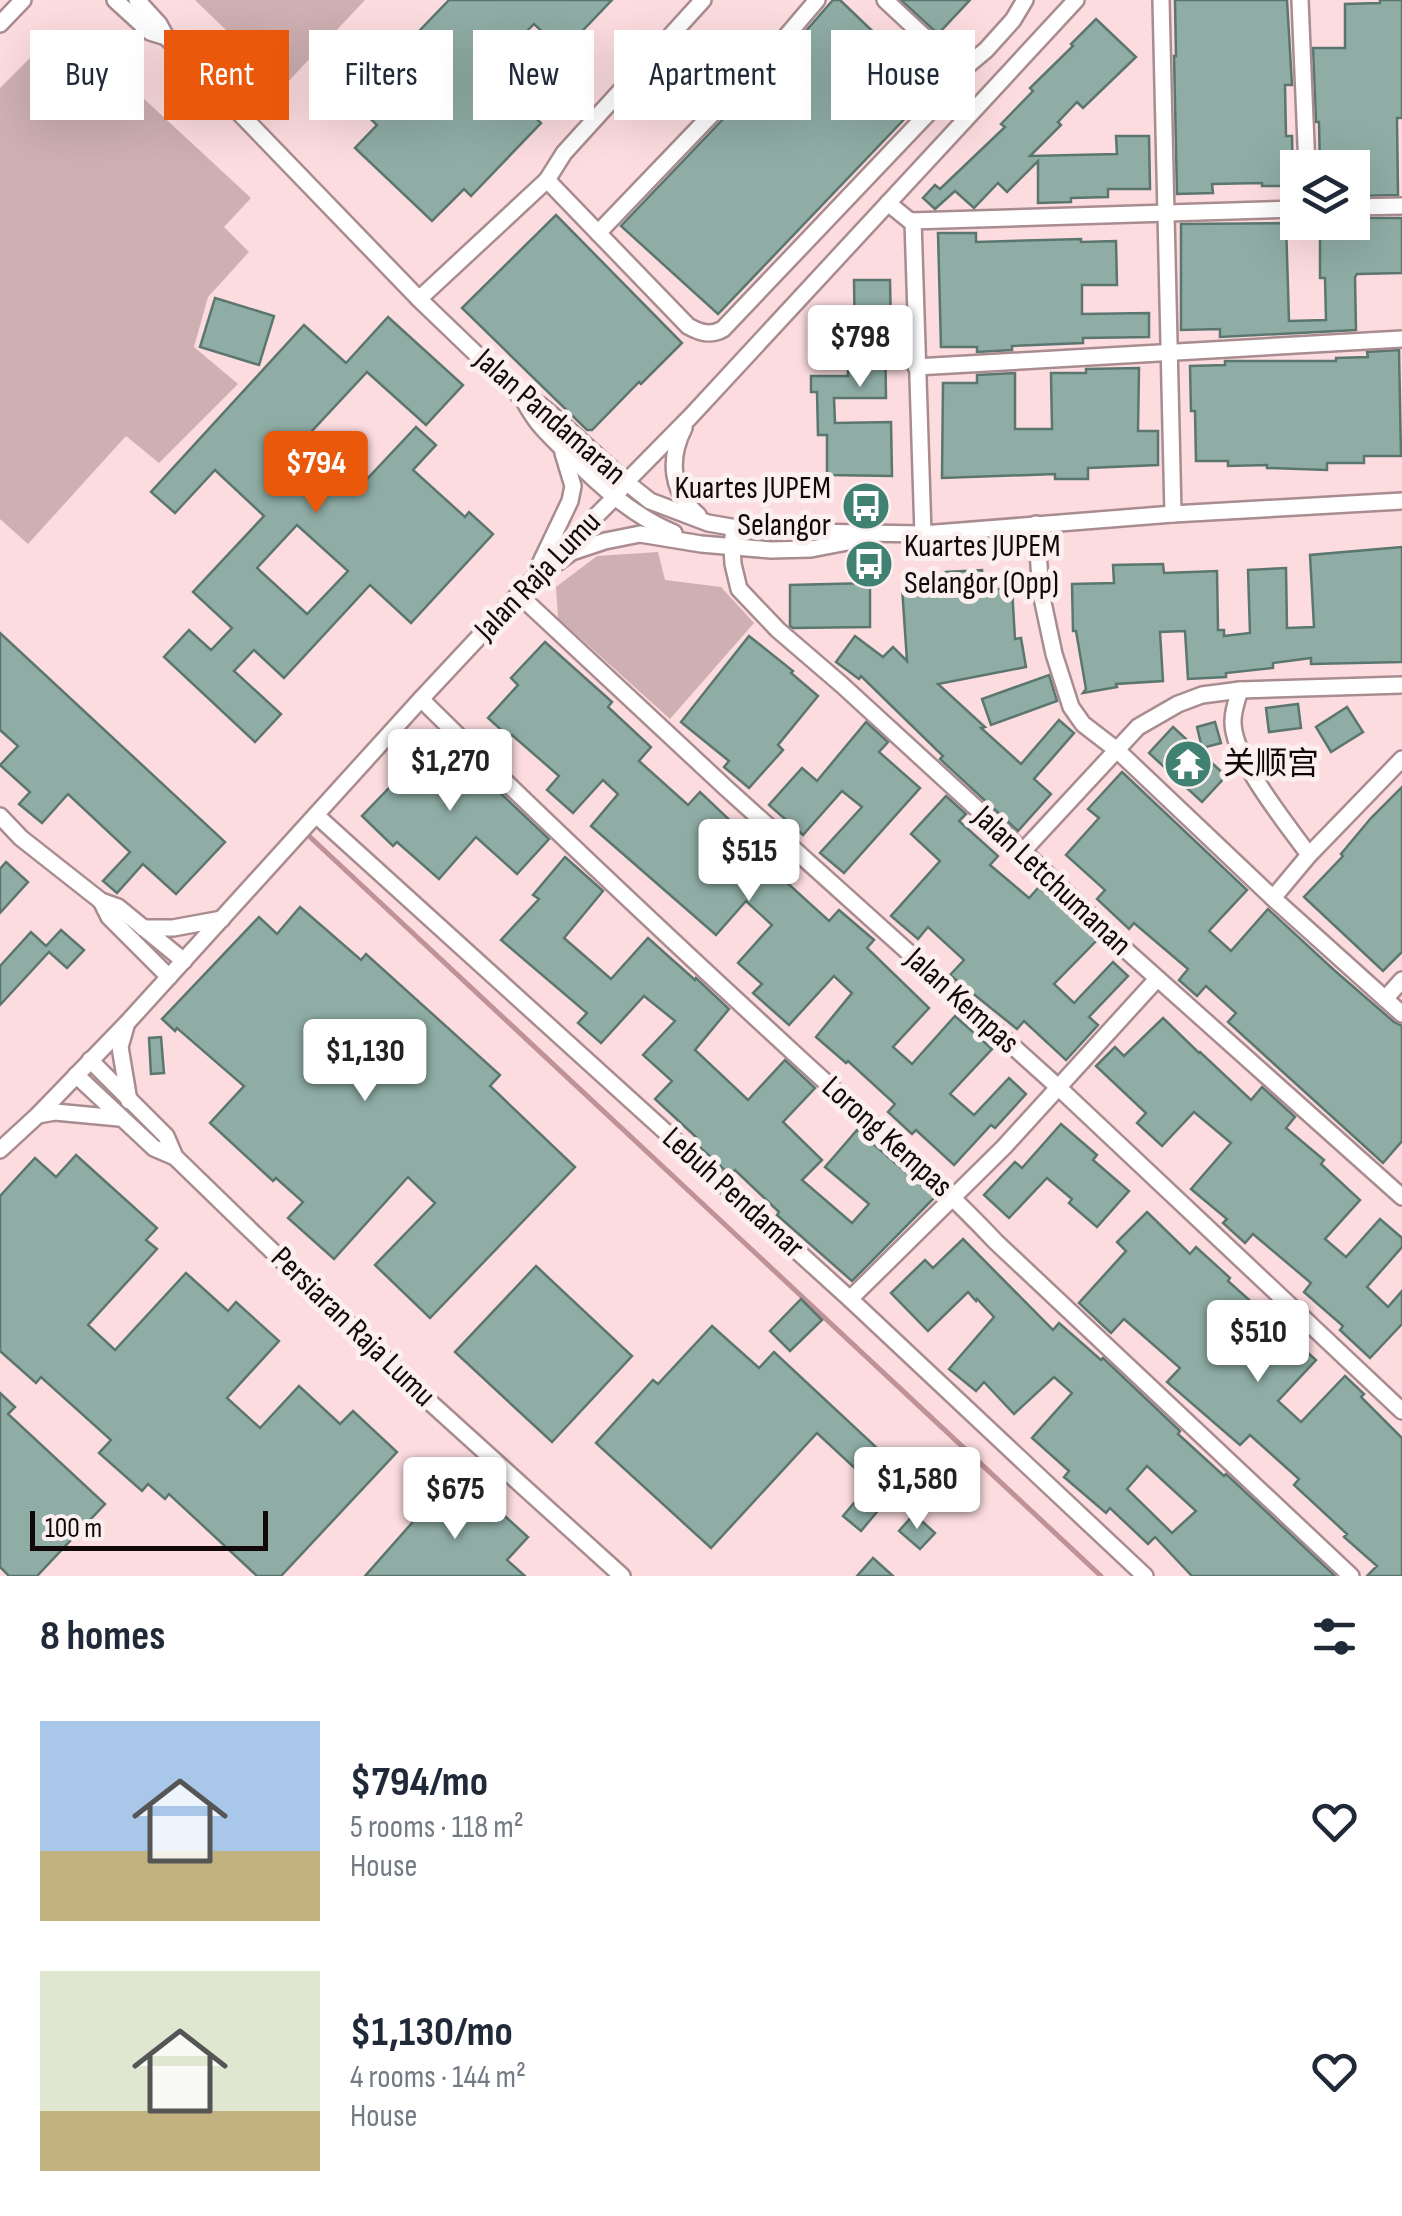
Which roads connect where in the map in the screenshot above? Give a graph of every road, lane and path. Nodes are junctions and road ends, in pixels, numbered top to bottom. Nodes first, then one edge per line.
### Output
1 (23, 0) edge
2 (115, 0) edge
3 (137, 0) edge
4 (703, 0) edge
5 (818, 0) edge
6 (885, 0) edge
7 (1025, 0) edge
8 (1076, 0) edge
9 (1161, 0) edge
10 (1300, 0) edge
11 (0, 24) edge
12 (917, 30) edge
13 (164, 33) edge
14 (164, 36) edge
15 (975, 59) edge
16 (246, 120) edge
17 (922, 120) edge
18 (1305, 150) edge
19 (548, 180) junction
20 (888, 203) junction
21 (1402, 206) edge
22 (1370, 207) edge
23 (1280, 210) edge
24 (1166, 213) junction
25 (913, 221) junction
26 (598, 233) junction
27 (419, 299) junction
28 (1402, 339) edge
29 (1170, 352) junction
30 (916, 367) junction
31 (523, 399) junction
32 (691, 416) junction
33 (562, 448) junction
34 (626, 482) junction
35 (614, 498) junction
36 (1402, 501) edge
37 (1174, 514) junction
38 (708, 523) junction
39 (1036, 524) junction
40 (923, 534) junction
41 (733, 538) junction
42 (701, 544) junction
43 (533, 579) junction
44 (518, 594) junction
45 (1402, 685) edge
46 (1240, 690) junction
47 (420, 700) junction
48 (1118, 751) junction
49 (1402, 759) edge
50 (316, 815) junction
51 (0, 816) edge
52 (1023, 852) junction
53 (1309, 856) junction
54 (1274, 898) junction
55 (101, 900) junction
56 (222, 919) junction
57 (144, 928) junction
58 (184, 961) junction
59 (168, 977) junction
60 (1157, 979) junction
61 (1402, 980) edge
62 (1385, 999) junction
63 (1402, 1014) edge
64 (127, 1023) junction
65 (90, 1060) junction
66 (76, 1076) junction
67 (1058, 1088) junction
68 (129, 1100) junction
69 (38, 1115) junction
70 (120, 1118) junction
71 (0, 1150) edge
72 (175, 1157) junction
73 (1401, 1195) edge
74 (953, 1196) junction
75 (850, 1299) junction
76 (1402, 1412) edge
77 (622, 1576) edge
78 (1145, 1576) edge
79 (1351, 1576) edge

1 - 11 street
2 - 14 street
3 - 13 street, Jalan Pandamaran
4 - 19 street
5 - 26 street
6 - 12 street
7 - 15 street
8 - 20 street, Jalan Raja Lumu
9 - 24 street
10 - 18 street
16 - 27 street, Jalan Pandamaran
17 - 26 street
19 - 26 street
19 - 27 street
20 - 25 street
20 - 32 street, Jalan Raja Lumu
21 - 22 street
23 - 24 street
24 - 25 street
24 - 29 street
25 - 30 street
27 - 31 street, Jalan Pandamaran
28 - 29 street
29 - 30 street
29 - 37 street
30 - 40 street
31 - 33 street
31 - 34 street, Jalan Pandamaran
32 - 34 street, Jalan Raja Lumu
32 - 38 street
33 - 35 street
33 - 43 street
34 - 35 street, Jalan Raja Lumu
34 - 38 street, Jalan Pandamaran
35 - 42 street
35 - 43 street, Jalan Raja Lumu
36 - 37 street, Jalan Pandamaran
37 - 39 street, Jalan Pandamaran
38 - 41 street, Jalan Pandamaran
39 - 40 street, Jalan Pandamaran
39 - 48 street
40 - 41 street, Jalan Pandamaran
41 - 42 street
41 - 52 street, Jalan Letchumanan
42 - 43 street
43 - 44 street, Jalan Raja Lumu
44 - 47 street, Jalan Raja Lumu
44 - 67 street, Jalan Kempas
45 - 46 street
46 - 48 street
46 - 53 street
47 - 50 street, Jalan Raja Lumu
47 - 74 street, Lorong Kempas
48 - 52 street
48 - 54 street
49 - 53 street
50 - 56 street, Jalan Raja Lumu
50 - 75 street, Lebuh Pendamar
51 - 55 street
52 - 60 street, Jalan Letchumanan
53 - 54 street
54 - 62 street
55 - 57 street
55 - 59 street
56 - 57 street
56 - 58 street, Jalan Raja Lumu
57 - 58 street
58 - 59 street, Jalan Raja Lumu
59 - 64 street, Jalan Raja Lumu
60 - 67 street
60 - 73 street, Jalan Letchumanan
61 - 62 street
62 - 63 street
64 - 65 street, Jalan Raja Lumu
64 - 68 street
65 - 66 street, Jalan Raja Lumu
65 - 68 street, Persiaran Raja Lumu
66 - 69 street, Jalan Raja Lumu
66 - 70 street, Persiaran Raja Lumu
67 - 74 street
67 - 76 street, Jalan Kempas
68 - 72 street, Persiaran Raja Lumu
69 - 70 street
69 - 71 street, Jalan Raja Lumu
70 - 72 street, Persiaran Raja Lumu
72 - 77 street, Persiaran Raja Lumu
74 - 75 street
74 - 79 street, Lorong Kempas
75 - 78 street, Lebuh Pendamar

